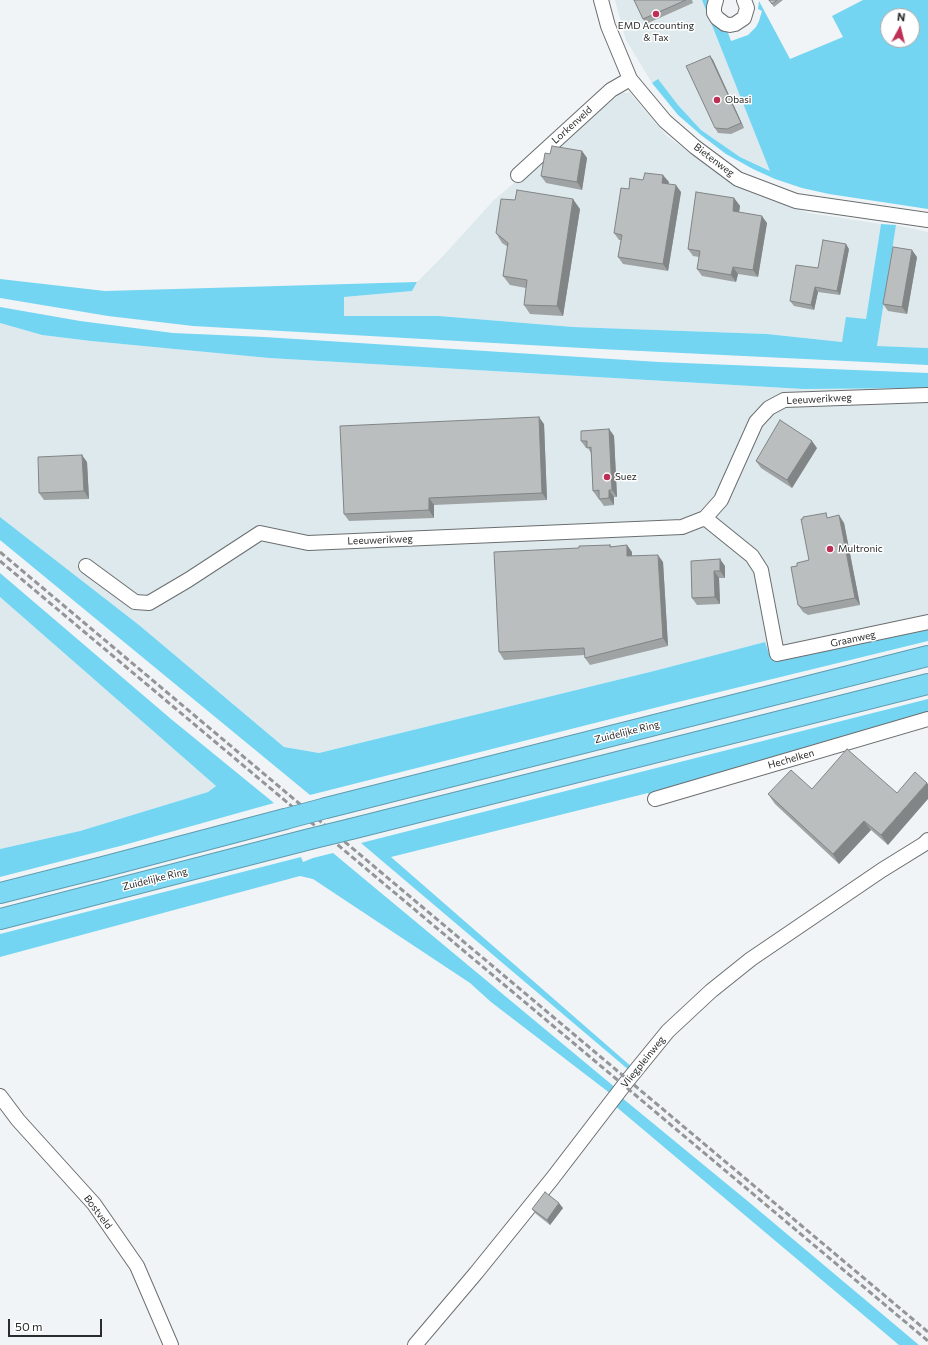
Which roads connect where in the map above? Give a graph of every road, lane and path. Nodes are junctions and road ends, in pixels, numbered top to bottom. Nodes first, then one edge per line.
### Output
1 (601, 0) edge
2 (716, 0) edge
3 (744, 0) edge
4 (630, 79) junction
5 (518, 175) dead end
6 (928, 220) edge
7 (928, 395) edge
8 (705, 518) junction
9 (86, 566) dead end
10 (928, 622) edge
11 (928, 656) edge
12 (928, 684) edge
13 (928, 719) edge
14 (655, 800) dead end
15 (928, 840) edge
16 (0, 893) edge
17 (0, 919) edge
18 (0, 1096) edge
19 (171, 1345) edge
20 (414, 1345) edge

1 - 4 street, Bietenweg
2 - 3 street
4 - 5 street, Lorkenveld
4 - 6 street, Bietenweg
7 - 8 street, Leeuwerikweg
8 - 9 street, Leeuwerikweg
8 - 10 street, Graanweg
11 - 16 highway, Zuidelijke Ring, bridge
12 - 17 highway, Zuidelijke Ring, bridge
13 - 14 street, Hechelken
15 - 20 street, Vliegpleinweg
18 - 19 street, Bostveld

